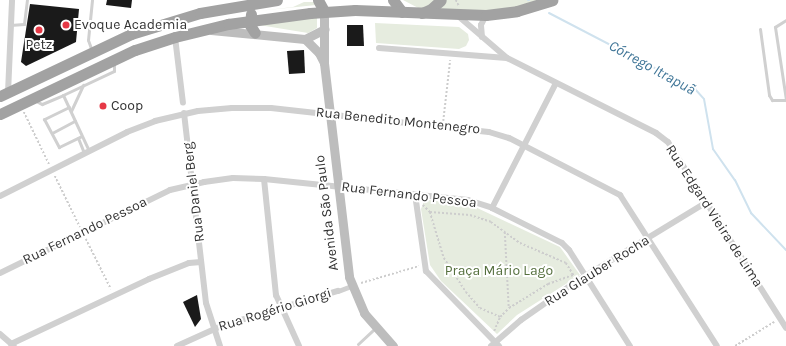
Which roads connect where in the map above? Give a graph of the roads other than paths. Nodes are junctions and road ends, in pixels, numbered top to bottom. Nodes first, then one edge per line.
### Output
1 (12, 0) edge
2 (27, 0) edge
3 (92, 0) edge
4 (277, 0) edge
5 (285, 0) edge
6 (318, 0) edge
7 (393, 0) edge
8 (441, 0) edge
9 (552, 0) edge
10 (324, 11) junction
11 (402, 12) junction
12 (422, 13) junction
13 (457, 15) junction
14 (486, 15) junction
15 (249, 20) junction
16 (786, 20) edge
17 (9, 25) junction
18 (205, 29) junction
19 (325, 29) junction
20 (760, 29) dead end
21 (255, 33) junction
22 (175, 37) junction
23 (482, 37) junction
24 (305, 39) junction
25 (379, 48) dead end
26 (93, 52) junction
27 (507, 58) junction
28 (112, 59) junction
29 (324, 63) junction
30 (556, 83) junction
31 (83, 85) junction
32 (4, 95) edge
33 (63, 95) junction
34 (33, 98) junction
35 (786, 100) edge
36 (183, 103) joint
37 (70, 109) junction
38 (184, 113) junction
39 (0, 114) edge
40 (330, 114) junction
41 (75, 121) junction
42 (52, 133) junction
43 (82, 136) junction
44 (78, 138) junction
45 (524, 146) junction
46 (87, 152) junction
47 (264, 179) junction
48 (193, 184) junction
49 (338, 185) junction
50 (415, 194) junction
51 (0, 196) edge
52 (708, 202) junction
53 (492, 208) junction
54 (647, 239) junction
55 (201, 262) junction
56 (0, 273) edge
57 (586, 276) junction
58 (351, 286) junction
59 (338, 291) joint
60 (280, 308) junction
61 (375, 328) junction
62 (786, 328) edge
63 (214, 329) junction
64 (0, 334) edge
65 (358, 344) dead end
66 (12, 345) edge
67 (495, 345) edge
68 (177, 346) edge
69 (220, 346) edge
70 (299, 346) edge
71 (393, 346) edge
72 (630, 346) edge
73 (717, 346) edge

1 - 17 street
2 - 17 lane
3 - 26 lane
4 - 26 highway
5 - 15 highway
6 - 10 highway
7 - 11 highway
8 - 12 highway
9 - 14 highway
10 - 11 highway
10 - 15 highway
10 - 19 main road, Avenida São Paulo
11 - 12 highway
12 - 13 highway
13 - 14 highway
13 - 23 street, Rua Edgard Vieira de Lima
14 - 23 street
15 - 18 highway
15 - 21 highway
16 - 35 lane
17 - 32 street
18 - 21 main road
18 - 22 highway
19 - 24 main road
19 - 29 main road, Avenida São Paulo
20 - 35 lane
21 - 24 main road
22 - 28 highway
22 - 36 street, Rua Daniel Berg
23 - 27 street, Rua Edgard Vieira de Lima
24 - 29 main road, Avenida São Paulo
25 - 27 street
26 - 32 highway
27 - 30 street, Rua Edgard Vieira de Lima
28 - 31 lane
28 - 34 highway
29 - 40 main road, Avenida São Paulo
30 - 45 street
30 - 52 street, Rua Edgard Vieira de Lima
31 - 33 lane
31 - 37 lane
33 - 34 lane
33 - 37 lane
34 - 39 highway
36 - 38 street, Rua Daniel Berg
37 - 41 lane
37 - 42 lane
38 - 40 street, Rua Benedito Montenegro
38 - 46 street, Rua Benedito Montenegro
38 - 48 street, Rua Daniel Berg
40 - 45 street, Rua Benedito Montenegro
40 - 49 main road, Avenida São Paulo
41 - 42 lane
41 - 43 lane
42 - 44 lane
43 - 44 lane
43 - 46 lane
44 - 46 lane
45 - 53 street
45 - 54 street, Rua Benedito Montenegro
46 - 51 street, Rua Benedito Montenegro
47 - 48 street, Rua Fernando Pessoa
47 - 49 street, Rua Fernando Pessoa
47 - 60 street
48 - 55 street, Rua Daniel Berg
48 - 56 street, Rua Fernando Pessoa
49 - 50 street, Rua Fernando Pessoa
49 - 58 main road, Avenida São Paulo
50 - 53 street, Rua Fernando Pessoa
50 - 67 street
52 - 54 street, Rua Glauber Rocha
52 - 62 street, Rua Edgard Vieira de Lima
53 - 57 street, Rua Fernando Pessoa
54 - 57 street, Rua Glauber Rocha
54 - 73 street, Rua Benedito Montenegro
55 - 63 street, Rua Daniel Berg
55 - 66 street
57 - 67 street, Rua Glauber Rocha
57 - 72 street, Rua Fernando Pessoa
58 - 59 street, Rua Rogério Giorgi
58 - 61 main road, Avenida São Paulo
59 - 60 street, Rua Rogério Giorgi
60 - 63 street, Rua Rogério Giorgi
60 - 70 street
61 - 65 lane
61 - 71 main road, Avenida São Paulo
63 - 68 street, Rua Rogério Giorgi
63 - 69 street, Rua Daniel Berg
64 - 66 street

